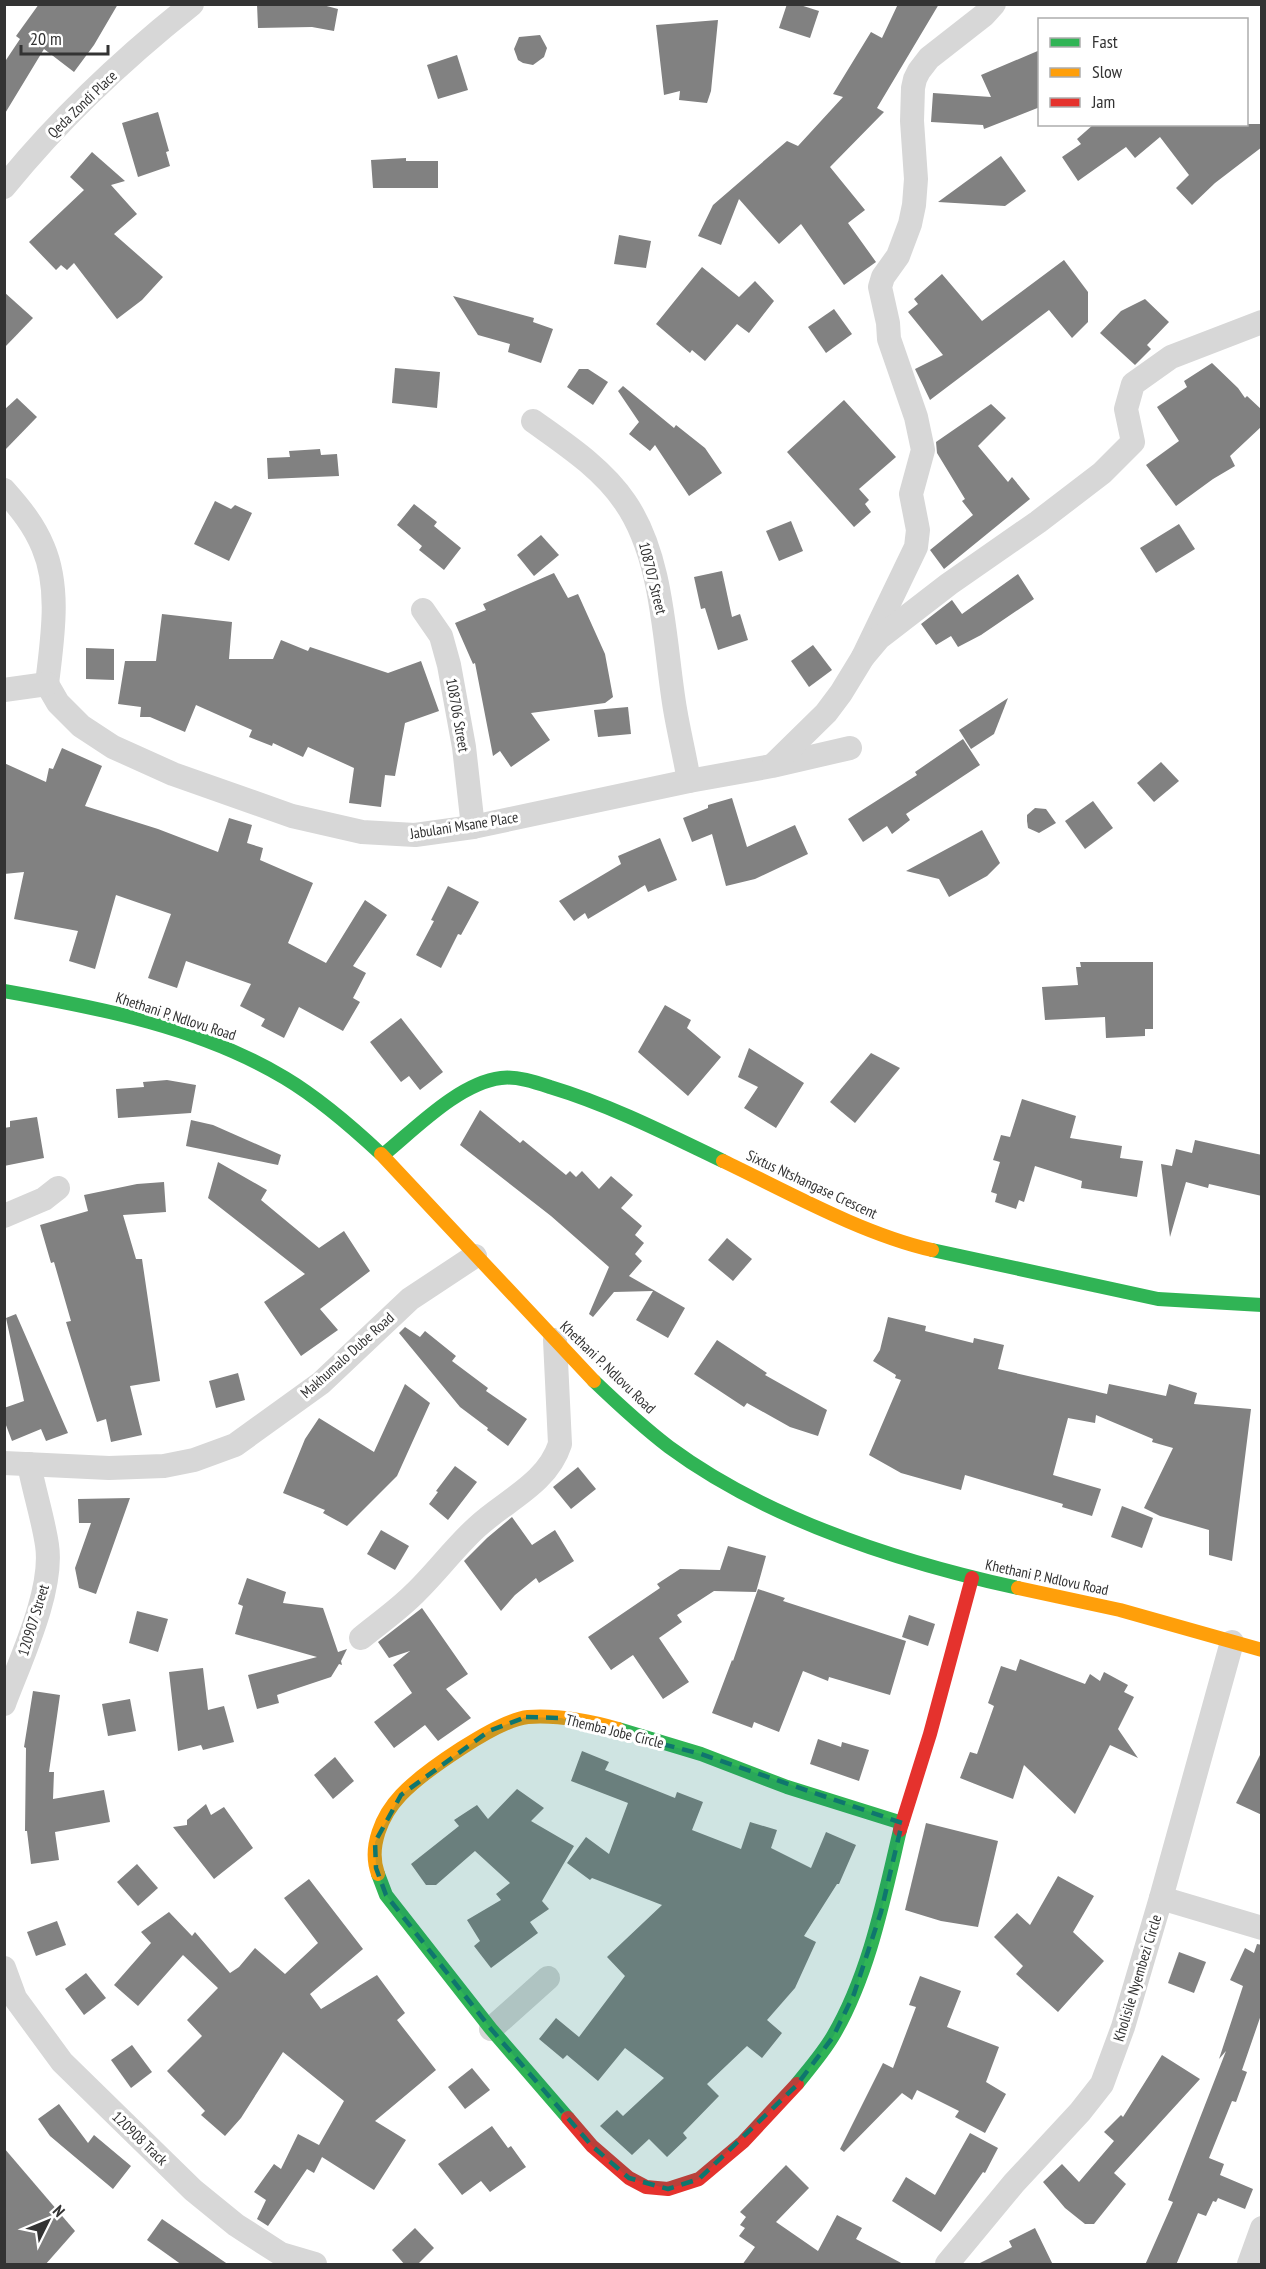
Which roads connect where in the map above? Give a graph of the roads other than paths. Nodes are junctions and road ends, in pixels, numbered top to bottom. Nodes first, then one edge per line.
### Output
1 (192, 4) edge
2 (994, 4) edge
3 (4, 187) edge
4 (1262, 322) edge
5 (533, 421) dead end
6 (4, 490) edge
7 (423, 610) dead end
8 (863, 657) junction
9 (47, 684) junction
10 (4, 690) edge
11 (850, 747) dead end
12 (772, 766) junction
13 (689, 781) junction
14 (473, 826) junction
15 (4, 991) edge
16 (383, 1155) junction
17 (58, 1188) dead end
18 (4, 1216) edge
19 (475, 1256) junction
20 (1262, 1305) edge
21 (555, 1340) junction
22 (4, 1463) edge
23 (29, 1464) junction
24 (972, 1578) junction
25 (361, 1638) dead end
26 (1232, 1642) junction
27 (1262, 1650) edge
28 (4, 1704) edge
29 (902, 1823) junction
30 (1161, 1898) junction
31 (1262, 1928) edge
32 (4, 1968) edge
33 (548, 1978) dead end
34 (491, 2029) junction
35 (1262, 2228) edge
36 (315, 2265) edge
37 (947, 2265) edge
38 (1249, 2265) edge

1 - 3 street, Qeda Zondi Place
2 - 8 street
4 - 8 street
5 - 13 street, 108707 Street
6 - 9 street
7 - 14 street, 108706 Street
8 - 12 street
9 - 10 street
9 - 14 street, Jabulani Msane Place
11 - 12 street, Jabulani Msane Place
12 - 13 street, Jabulani Msane Place
13 - 14 street, Jabulani Msane Place
15 - 16 street, Khethani P. Ndlovu Road
16 - 19 street, Khethani P. Ndlovu Road
16 - 20 street, Sixtus Ntshangase Crescent
17 - 18 street
19 - 21 street, Khethani P. Ndlovu Road
19 - 23 street, Makhumalo Dube Road
21 - 24 street, Khethani P. Ndlovu Road
21 - 25 street
22 - 23 street, Makhumalo Dube Road
23 - 28 street, 120907 Street
24 - 26 street, Khethani P. Ndlovu Road
24 - 29 street, Themba Jobe Circle
26 - 27 street, Khethani P. Ndlovu Road
26 - 30 street, Kholisile Nyembezi Circle
29 - 34 street, Themba Jobe Circle
29 - 34 street, Themba Jobe Circle
30 - 31 street
30 - 37 street, Kholisile Nyembezi Circle
32 - 36 street, 120908 Track
33 - 34 street
35 - 38 street

